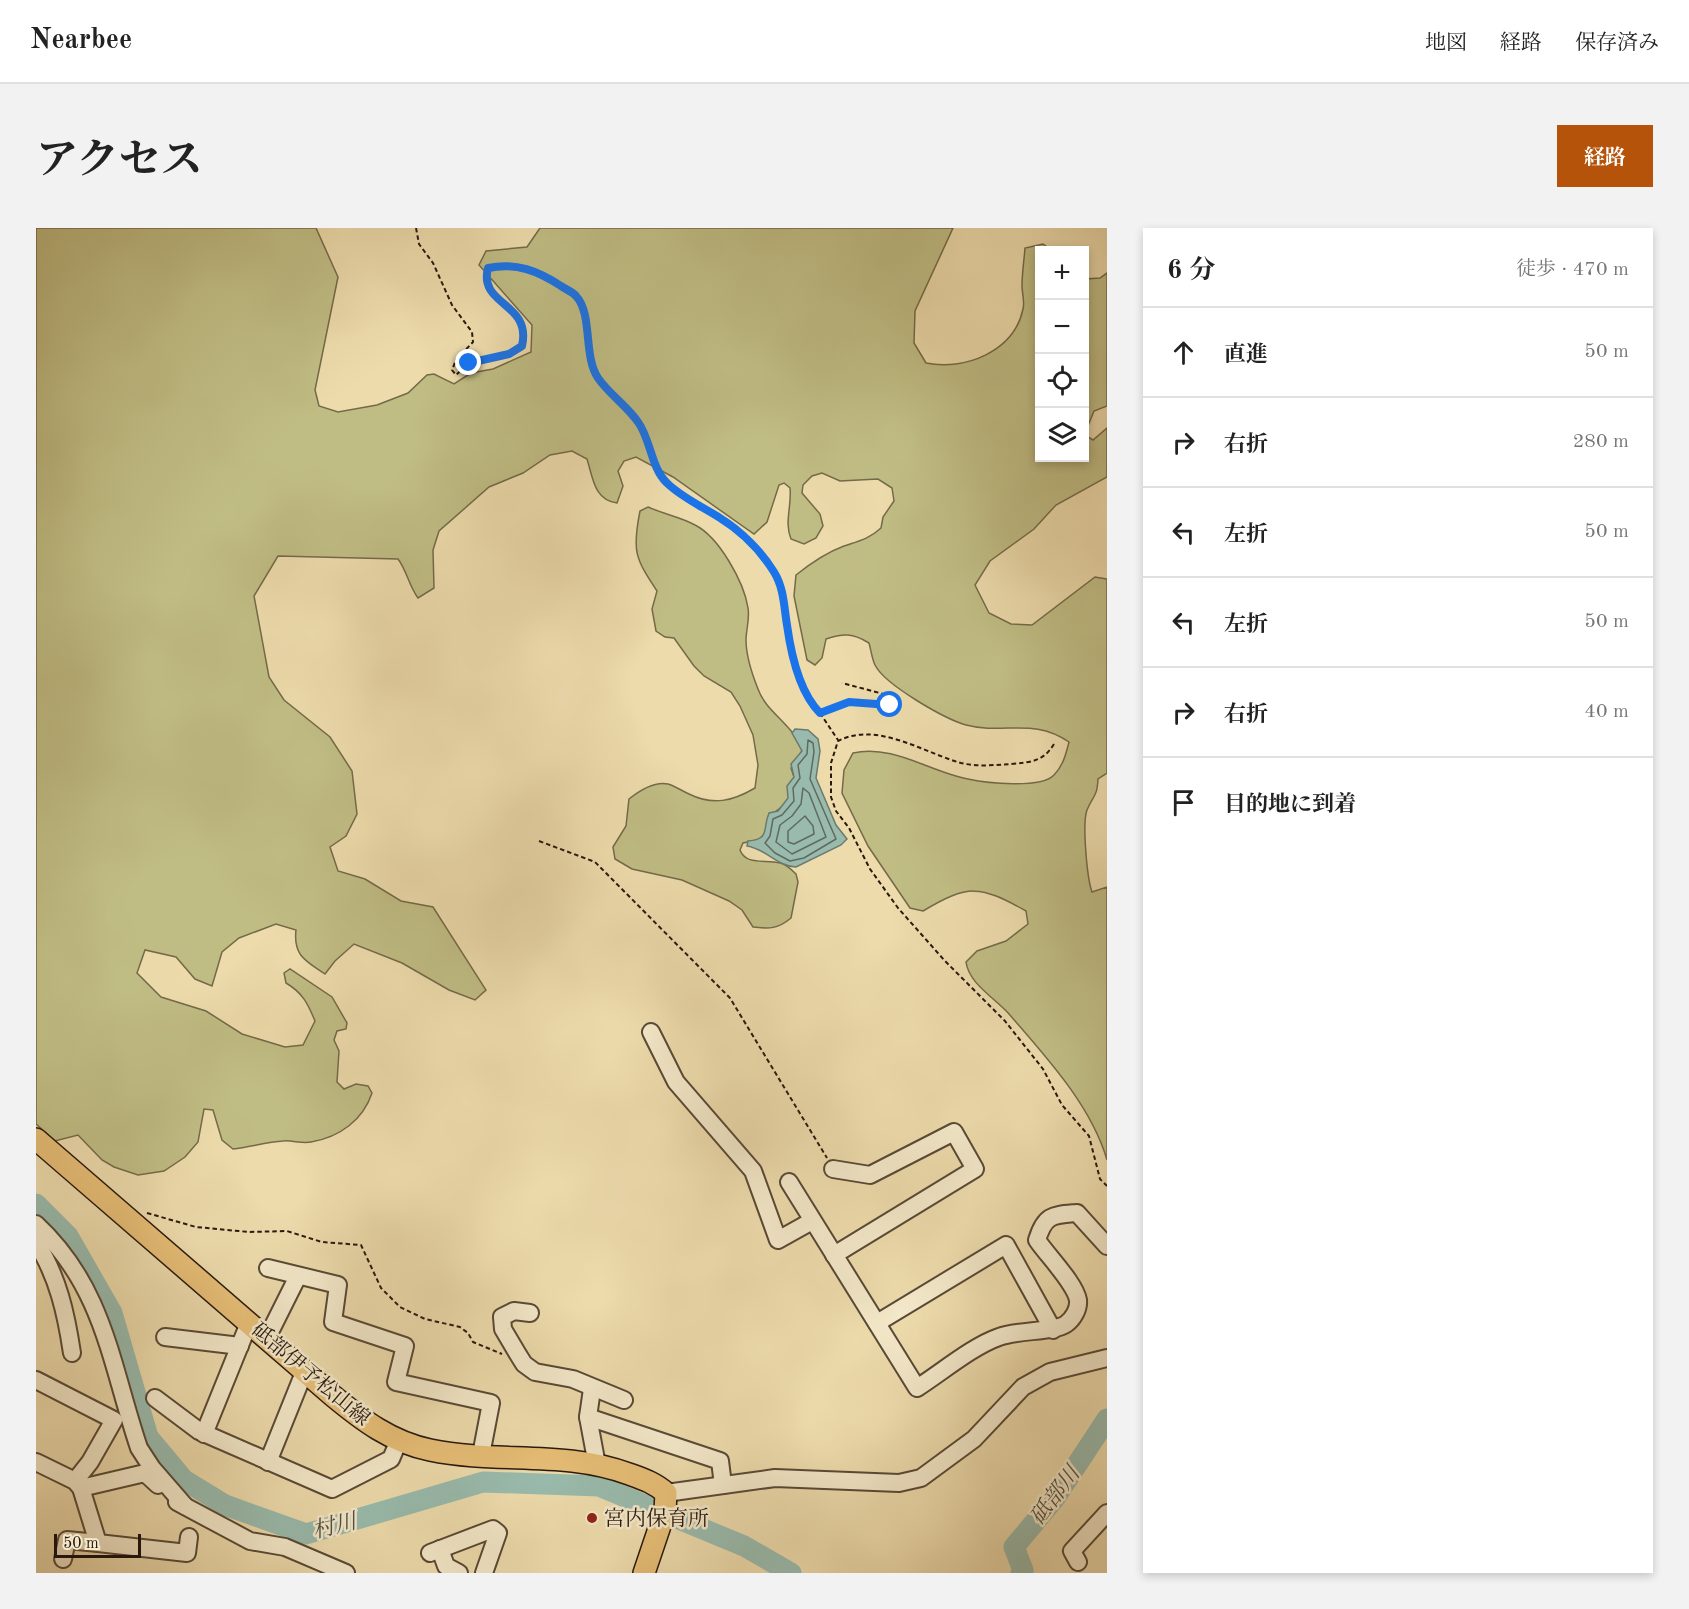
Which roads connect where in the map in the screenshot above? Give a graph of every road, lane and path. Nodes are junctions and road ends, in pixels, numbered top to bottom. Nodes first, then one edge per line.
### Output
1 (416, 228) edge
2 (842, 683) dead end
3 (820, 713) junction
4 (838, 741) junction
5 (1054, 744) dead end
6 (539, 841) dead end
7 (651, 1032) dead end
8 (36, 1139) edge
9 (833, 1168) joint
10 (789, 1182) dead end
11 (1107, 1186) edge
12 (812, 1221) junction
13 (36, 1224) edge
14 (36, 1242) edge
15 (1107, 1246) edge
16 (834, 1255) junction
17 (41, 1258) edge
18 (268, 1268) dead end
19 (298, 1276) junction
20 (530, 1313) dead end
21 (249, 1323) junction
22 (877, 1323) junction
23 (1053, 1330) junction
24 (165, 1337) dead end
25 (267, 1338) junction
26 (240, 1346) junction
27 (72, 1353) dead end
28 (1107, 1358) edge
29 (305, 1370) junction
30 (36, 1380) edge
31 (592, 1389) junction
32 (154, 1398) dead end
33 (624, 1400) dead end
34 (588, 1417) junction
35 (204, 1434) junction
36 (399, 1440) junction
37 (481, 1455) junction
38 (36, 1462) edge
39 (268, 1462) junction
40 (597, 1465) junction
41 (78, 1484) junction
42 (723, 1485) junction
43 (666, 1493) junction
44 (185, 1506) junction
45 (1107, 1513) edge
46 (189, 1537) dead end
47 (98, 1543) junction
48 (1072, 1552) dead end
49 (63, 1559) dead end
50 (346, 1573) edge
51 (459, 1573) edge
52 (484, 1573) edge
53 (644, 1573) edge

1 - 3 path
2 - 3 path
3 - 4 path
4 - 5 path
4 - 11 path
6 - 9 path
7 - 12 street
8 - 21 main road, 砥部伊予松山線
9 - 16 street
10 - 12 street
12 - 16 street
13 - 44 street
14 - 17 street
15 - 23 street
16 - 22 street
17 - 27 street
18 - 19 street
19 - 25 street
19 - 37 street
20 - 31 street
21 - 25 main road, 砥部伊予松山線
21 - 26 street
22 - 23 street
22 - 23 street
24 - 26 street
25 - 29 main road, 砥部伊予松山線
26 - 35 street
28 - 42 street
29 - 36 main road, 砥部伊予松山線
29 - 39 street
30 - 41 street
31 - 33 street
31 - 34 street
32 - 35 street
34 - 40 street
34 - 42 street
35 - 39 street
36 - 37 main road, 砥部伊予松山線
36 - 39 street
37 - 40 main road, 砥部伊予松山線
38 - 41 street
40 - 43 main road, 砥部伊予松山線
41 - 44 street
41 - 47 street
42 - 43 street
43 - 53 main road
44 - 50 street
45 - 48 street
46 - 47 street
47 - 49 street
51 - 52 street

